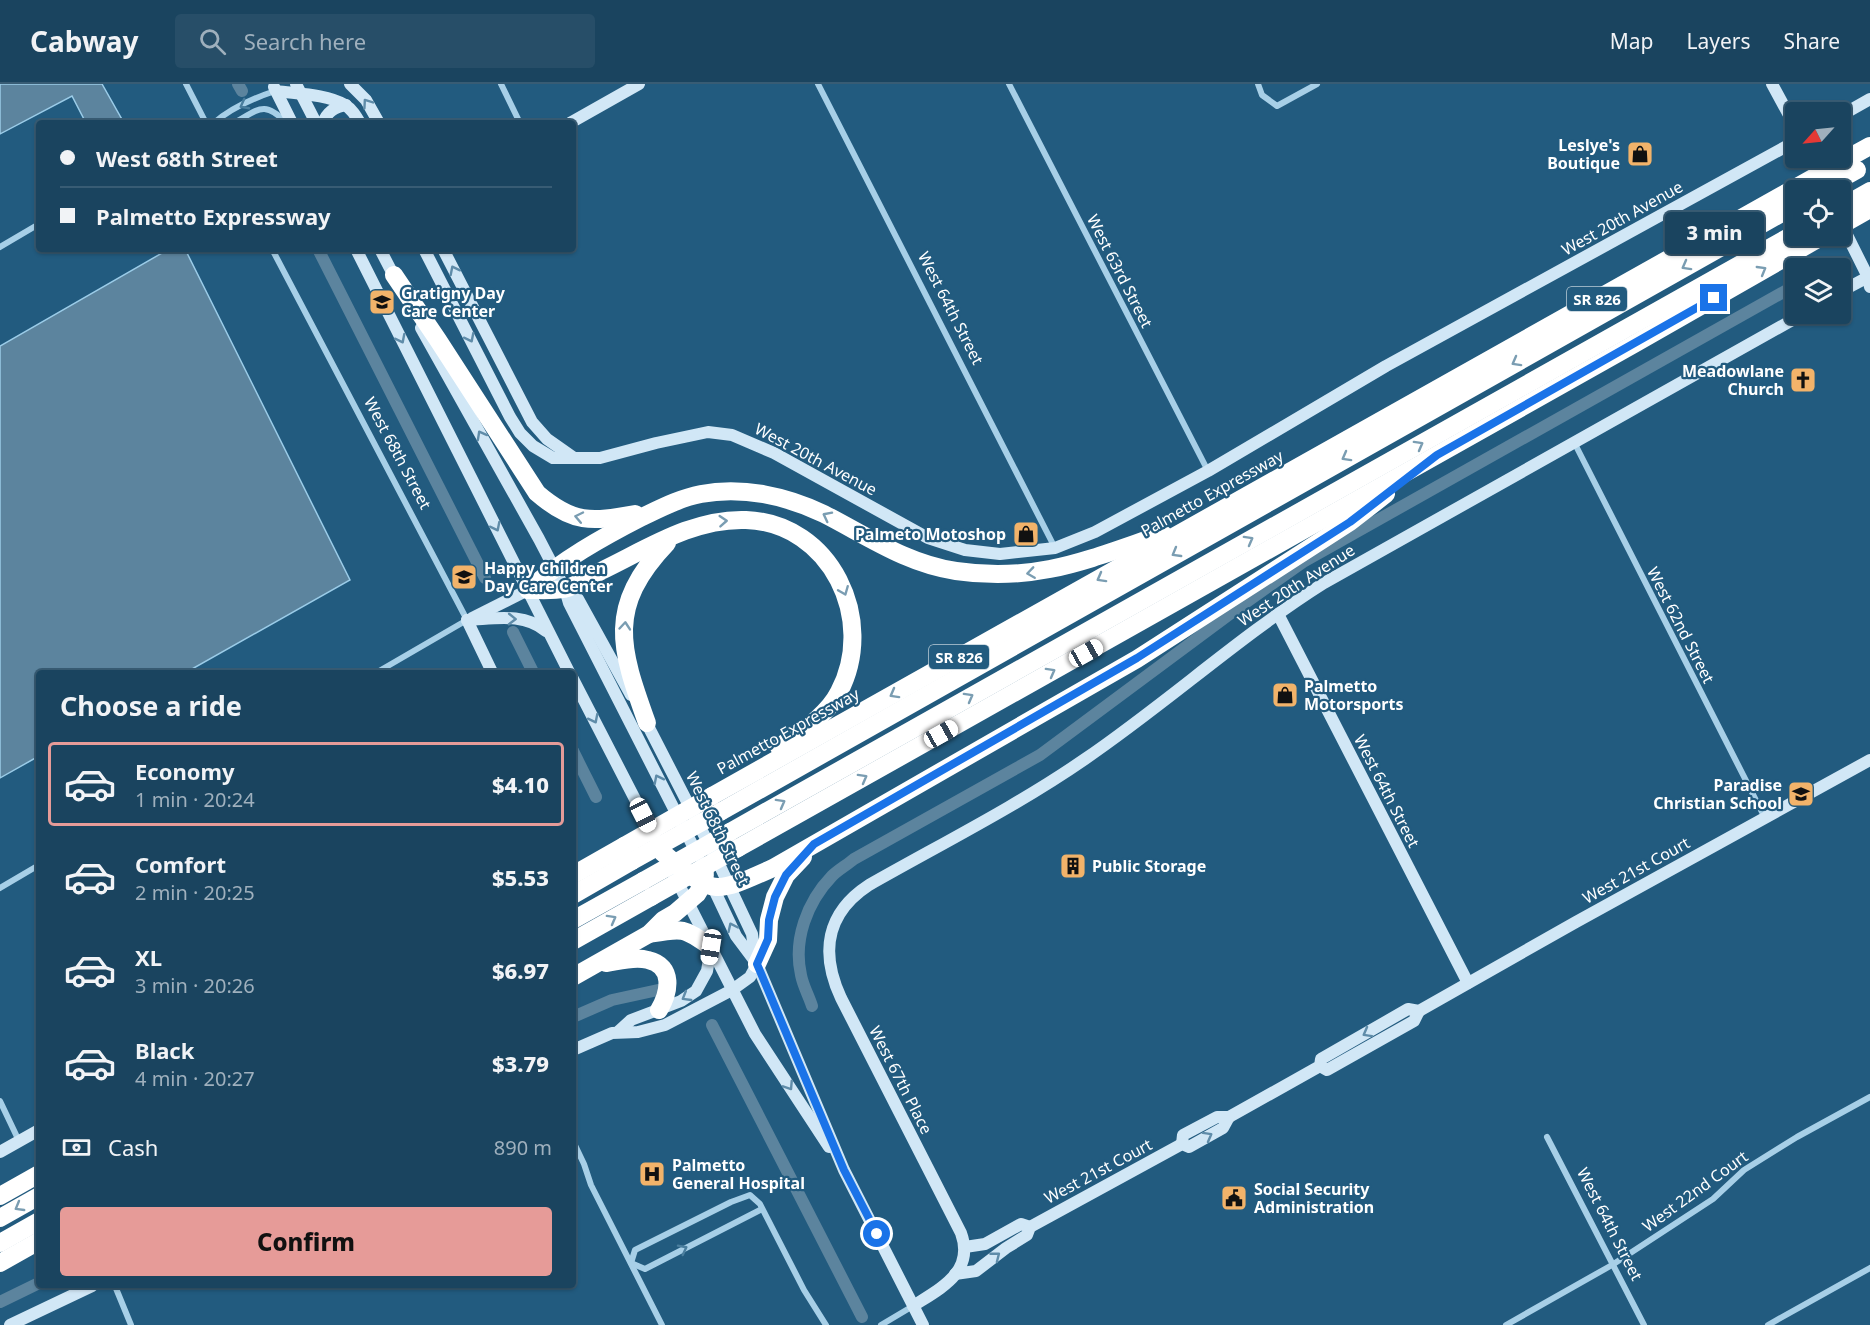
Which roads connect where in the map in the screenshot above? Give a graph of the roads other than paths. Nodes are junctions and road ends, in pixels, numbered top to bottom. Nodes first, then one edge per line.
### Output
1 (186, 84) edge
2 (350, 84) edge
3 (501, 84) edge
4 (818, 84) edge
5 (1009, 84) edge
6 (1258, 84) edge
7 (1317, 84) edge
8 (1772, 84) edge
9 (632, 86) edge
10 (274, 87) edge
11 (299, 87) edge
12 (1870, 99) edge
13 (346, 105) junction
14 (1785, 108) edge
15 (1851, 110) edge
16 (204, 120) edge
17 (218, 120) edge
18 (239, 120) edge
19 (283, 120) edge
20 (290, 120) edge
21 (315, 120) edge
22 (324, 120) edge
23 (358, 120) edge
24 (377, 120) edge
25 (519, 120) edge
26 (575, 120) edge
27 (1870, 146) edge
28 (1785, 147) edge
29 (1859, 163) edge
30 (1829, 180) edge
31 (1835, 180) edge
32 (1870, 197) edge
33 (1851, 204) edge
34 (1785, 205) edge
35 (1785, 205) edge
36 (1851, 215) edge
37 (36, 226) edge
38 (1851, 243) edge
39 (1794, 246) edge
40 (1795, 246) edge
41 (0, 247) edge
42 (274, 252) edge
43 (358, 252) edge
44 (382, 252) edge
45 (426, 252) edge
46 (445, 252) edge
47 (394, 275) junction
48 (1869, 280) edge
49 (1851, 287) edge
50 (1785, 324) edge
51 (1574, 442) junction
52 (1437, 455) junction
53 (575, 458) junction
54 (1208, 471) junction
55 (657, 510) junction
56 (1207, 519) junction
57 (675, 535) junction
58 (1055, 548) junction
59 (554, 568) junction
60 (565, 589) junction
61 (528, 590) junction
62 (1278, 614) junction
63 (467, 620) junction
64 (551, 636) junction
65 (381, 670) edge
66 (491, 670) edge
67 (568, 670) edge
68 (576, 685) edge
69 (647, 723) junction
70 (1870, 760) edge
71 (716, 804) junction
72 (1765, 819) junction
73 (734, 840) junction
74 (814, 844) junction
75 (662, 852) junction
76 (628, 853) junction
77 (36, 867) edge
78 (576, 873) edge
79 (712, 882) junction
80 (0, 888) edge
81 (647, 889) junction
82 (576, 893) edge
83 (688, 903) junction
84 (576, 919) edge
85 (835, 923) joint
86 (649, 934) junction
87 (576, 939) edge
88 (711, 947) junction
89 (595, 964) junction
90 (757, 964) junction
91 (576, 975) edge
92 (1468, 983) junction
93 (732, 990) junction
94 (658, 1010) junction
95 (619, 1031) junction
96 (576, 1049) edge
97 (1870, 1097) edge
98 (0, 1101) edge
99 (36, 1132) edge
100 (1547, 1137) dead end
101 (20, 1141) junction
102 (576, 1147) edge
103 (0, 1152) edge
104 (844, 1170) junction
105 (36, 1176) edge
106 (0, 1196) edge
107 (36, 1198) edge
108 (762, 1209) junction
109 (0, 1218) edge
110 (36, 1223) edge
111 (1030, 1227) junction
112 (0, 1243) edge
113 (36, 1243) edge
114 (36, 1247) edge
115 (965, 1247) junction
116 (20, 1252) junction
117 (0, 1263) edge
118 (631, 1263) junction
119 (1612, 1265) junction
120 (1870, 1268) edge
121 (955, 1274) junction
122 (88, 1288) edge
123 (116, 1288) edge
124 (913, 1305) junction
125 (10, 1325) edge
126 (131, 1325) edge
127 (662, 1325) edge
128 (826, 1325) edge
129 (881, 1325) edge
130 (922, 1325) edge
131 (1506, 1325) edge
132 (1644, 1325) edge
133 (1768, 1325) edge

1 - 16 street
24 -> 2 street
3 - 25 street
4 - 58 street, West 64th Street
5 - 54 street, West 63rd Street
6 - 7 street
8 - 14 street
9 - 26 street
10 - 11 street
10 -> 17 street
10 - 20 street
11 - 13 street
11 - 21 street
12 - 15 street
13 - 22 street
13 - 23 street
18 - 19 street
27 - 29 highway, Palmetto Expressway / SR 826
28 - 54 street, West 20th Avenue
29 - 30 highway, Palmetto Expressway / SR 826, bridge
29 - 31 highway, bridge
32 - 33 highway
32 - 36 highway, bridge
34 - 56 highway, Palmetto Expressway / SR 826
35 -> 71 highway
37 - 41 street
38 - 48 street
73 -> 39 highway
52 -> 40 highway
42 - 63 street, West 68th Street
43 -> 61 street
44 - 47 street, West 68th Street
45 -> 53 street, West 20th Avenue
53 -> 46 street
55 -> 47 highway
59 -> 47 street, West 68th Street
48 - 49 street
50 - 51 street, West 20th Avenue
51 - 62 street, West 20th Avenue
51 - 72 street, West 62nd Street
73 -> 52 highway
52 - 74 highway
53 - 58 street, West 20th Avenue
54 - 58 street, West 20th Avenue
56 -> 55 highway
55 - 59 highway
56 -> 71 highway, Palmetto Expressway / SR 826
57 - 60 highway
69 -> 57 highway
57 -> 71 highway
59 - 60 street, West 68th Street
59 - 61 highway
60 - 61 highway
60 - 69 street, West 68th Street
79 -> 60 street, West 68th Street
61 - 63 street
61 - 64 street
62 - 85 street, West 20th Avenue
62 - 92 street, West 64th Street
63 -> 64 street
63 - 65 street
63 - 66 street, West 68th Street
64 - 67 street
68 -> 75 street, West 68th Street
69 - 79 street, West 68th Street
70 - 72 street, West 21st Court
71 - 76 highway, Palmetto Expressway / SR 826, bridge
72 - 92 street, West 21st Court
73 - 81 highway, bridge
74 - 79 highway
74 - 90 highway
75 - 79 highway
75 - 83 street, West 68th Street
76 - 78 highway, Palmetto Expressway / SR 826
76 - 82 highway
77 - 80 street
79 - 83 highway
90 -> 79 street, West 68th Street
81 - 84 highway
87 -> 81 highway
83 - 86 highway
83 - 88 street, West 68th Street
85 - 115 street, West 67th Place
86 - 88 highway
86 - 89 highway
88 - 93 street, West 68th Street
88 -> 94 street
89 - 91 highway
89 - 94 highway
90 - 93 street
90 - 104 street, West 68th Street
92 - 111 street, West 21st Court
93 - 95 street
93 -> 104 street, West 68th Street
94 - 95 street
95 - 96 street
97 - 119 street, West 22nd Court
98 - 101 street
99 - 101 street
100 - 119 street, West 64th Street
101 - 103 street
102 - 118 street
104 - 124 street, West 68th Street
105 - 106 highway
107 -> 109 highway
118 -> 108 street
108 - 118 street
108 - 128 street
110 - 112 highway
111 - 115 street, West 21st Court
121 -> 111 street, West 21st Court
113 - 116 highway
114 - 116 highway
115 - 121 street
116 - 117 highway
118 - 127 street
119 - 131 street, West 22nd Court
119 - 132 street, West 64th Street
120 - 133 street
121 - 124 street, West 21st Court
122 - 125 street
123 - 126 street
124 - 129 street
124 - 130 street, West 68th Street

